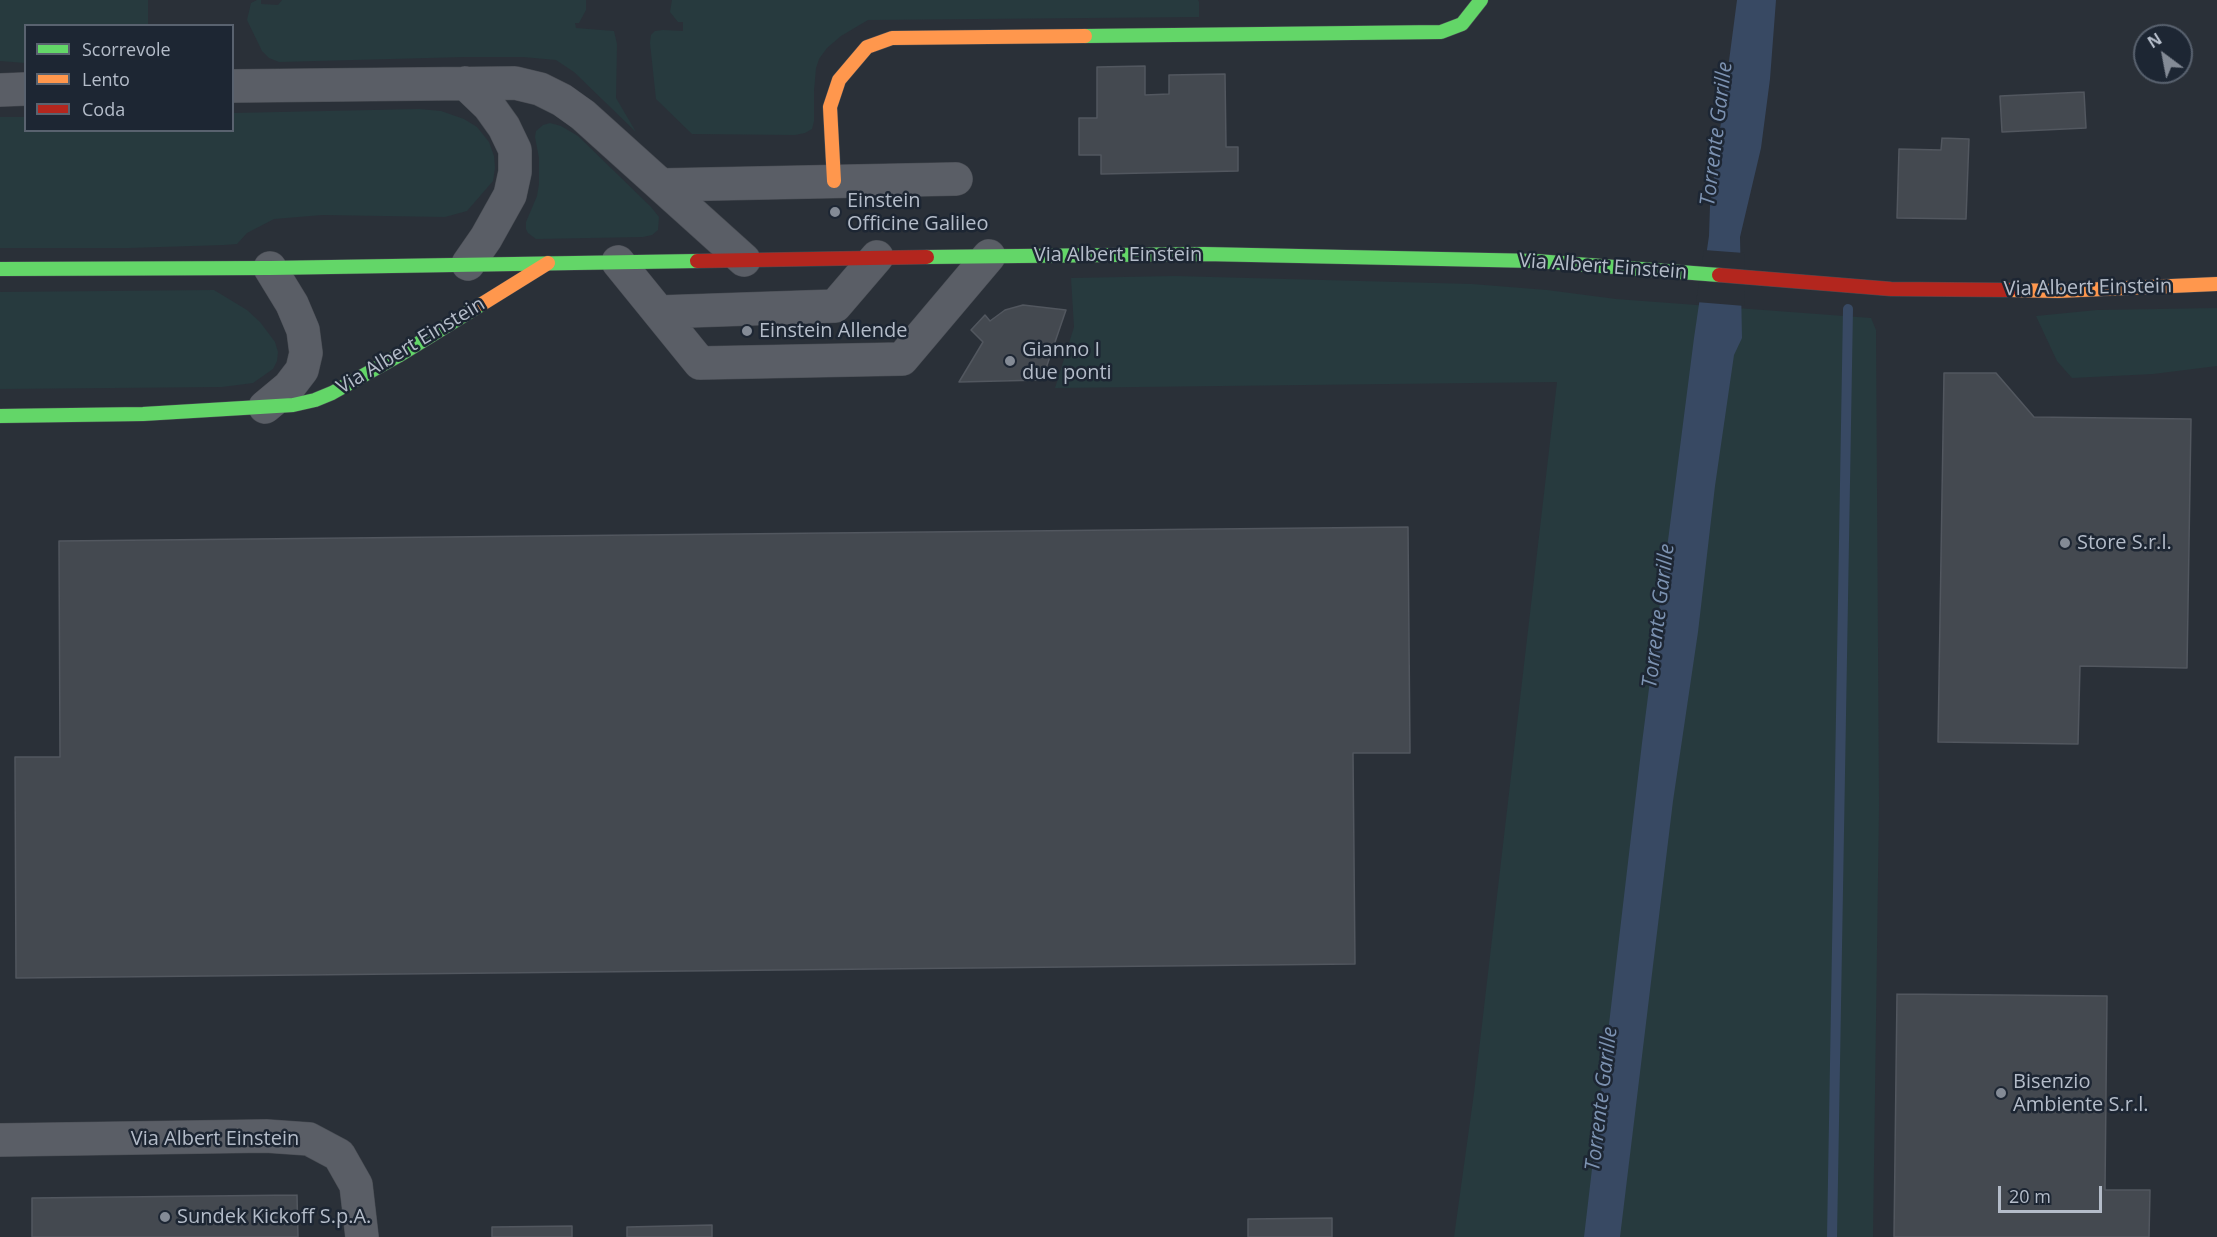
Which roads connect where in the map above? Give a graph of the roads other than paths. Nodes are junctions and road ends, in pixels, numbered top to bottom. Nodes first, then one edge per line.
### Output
1 (1481, 0) edge
2 (465, 83) junction
3 (234, 86) edge
4 (24, 89) edge
5 (0, 90) edge
6 (956, 179) dead end
7 (834, 181) junction
8 (661, 185) junction
9 (989, 256) junction
10 (877, 257) junction
11 (744, 260) junction
12 (618, 262) junction
13 (548, 263) junction
14 (468, 264) junction
15 (270, 268) junction
16 (0, 269) edge
17 (2217, 284) edge
18 (659, 312) junction
19 (265, 407) junction
20 (0, 416) edge
21 (0, 1140) edge
22 (362, 1237) edge

1 - 7 street
2 - 3 street
2 - 8 street
2 - 14 street
4 - 5 street
6 - 7 street
7 - 8 street
8 - 11 street
9 - 10 street, Via Albert Einstein
9 - 17 street, Via Albert Einstein
9 - 18 street
10 - 11 street, Via Albert Einstein
10 - 18 street
11 - 12 street, Via Albert Einstein
12 - 13 street, Via Albert Einstein
12 - 18 street
13 - 14 street, Via Albert Einstein
13 - 19 street, Via Albert Einstein
14 - 15 street, Via Albert Einstein
15 - 16 street, Via Albert Einstein
15 - 19 street
19 - 20 street, Via Albert Einstein
21 - 22 street, Via Albert Einstein

